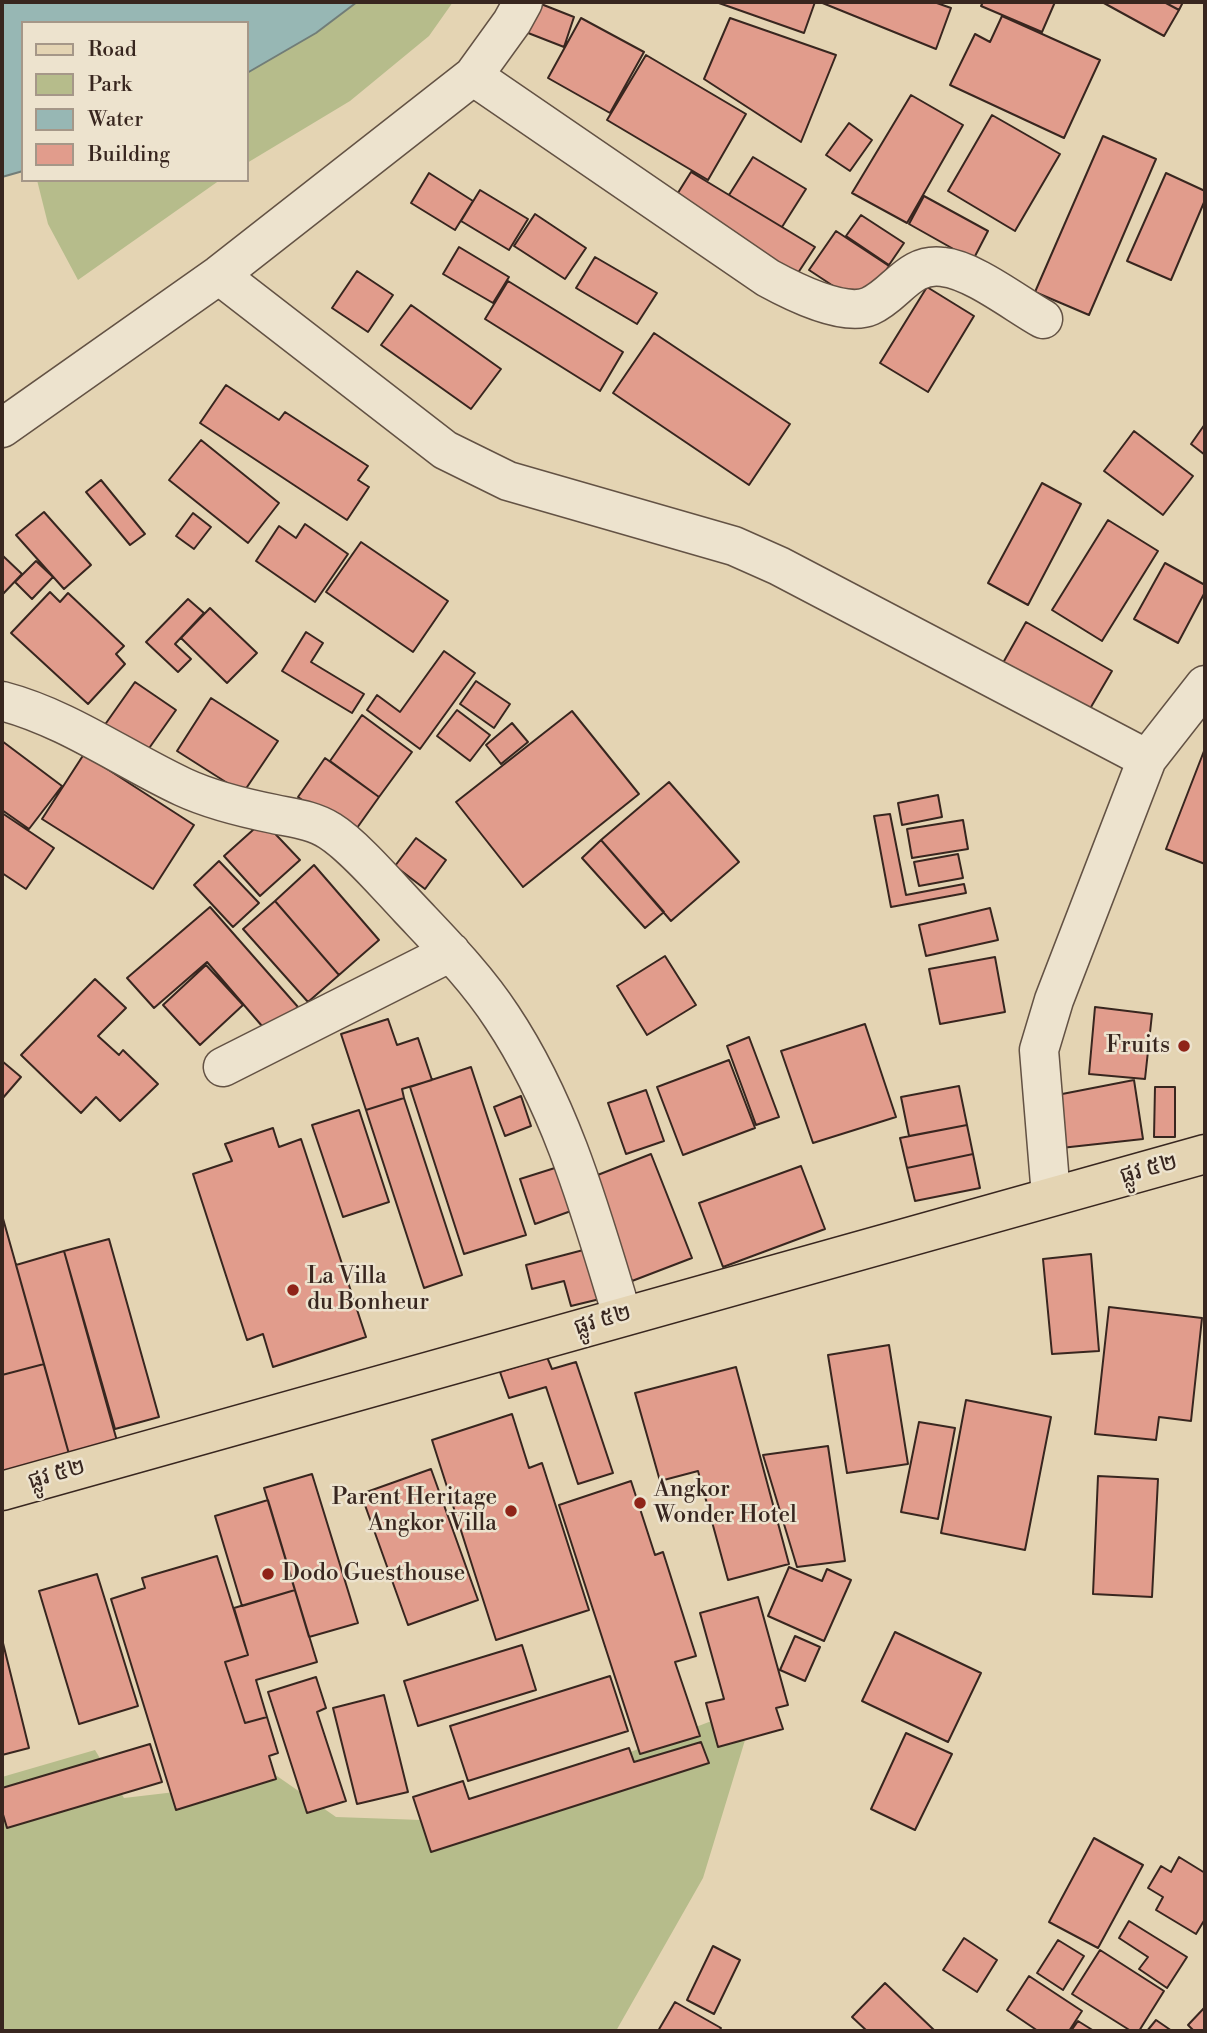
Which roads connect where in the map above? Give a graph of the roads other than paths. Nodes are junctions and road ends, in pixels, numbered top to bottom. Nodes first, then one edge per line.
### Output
1 (523, 2) edge
2 (473, 76) junction
3 (219, 275) junction
4 (1043, 319) dead end
5 (2, 428) edge
6 (1205, 685) edge
7 (2, 701) edge
8 (1147, 759) junction
9 (450, 952) junction
10 (223, 1067) dead end
11 (1205, 1154) edge
12 (1051, 1196) junction
13 (622, 1315) junction
14 (2, 1491) edge

1 - 2 street
2 - 3 street
2 - 4 street
3 - 5 street
3 - 8 street
6 - 8 street
7 - 9 street
8 - 12 street
9 - 10 street
9 - 13 street
11 - 12 main road, ផ្លូវ ៥២
12 - 13 main road, ផ្លូវ ៥២
13 - 14 main road, ផ្លូវ ៥២

